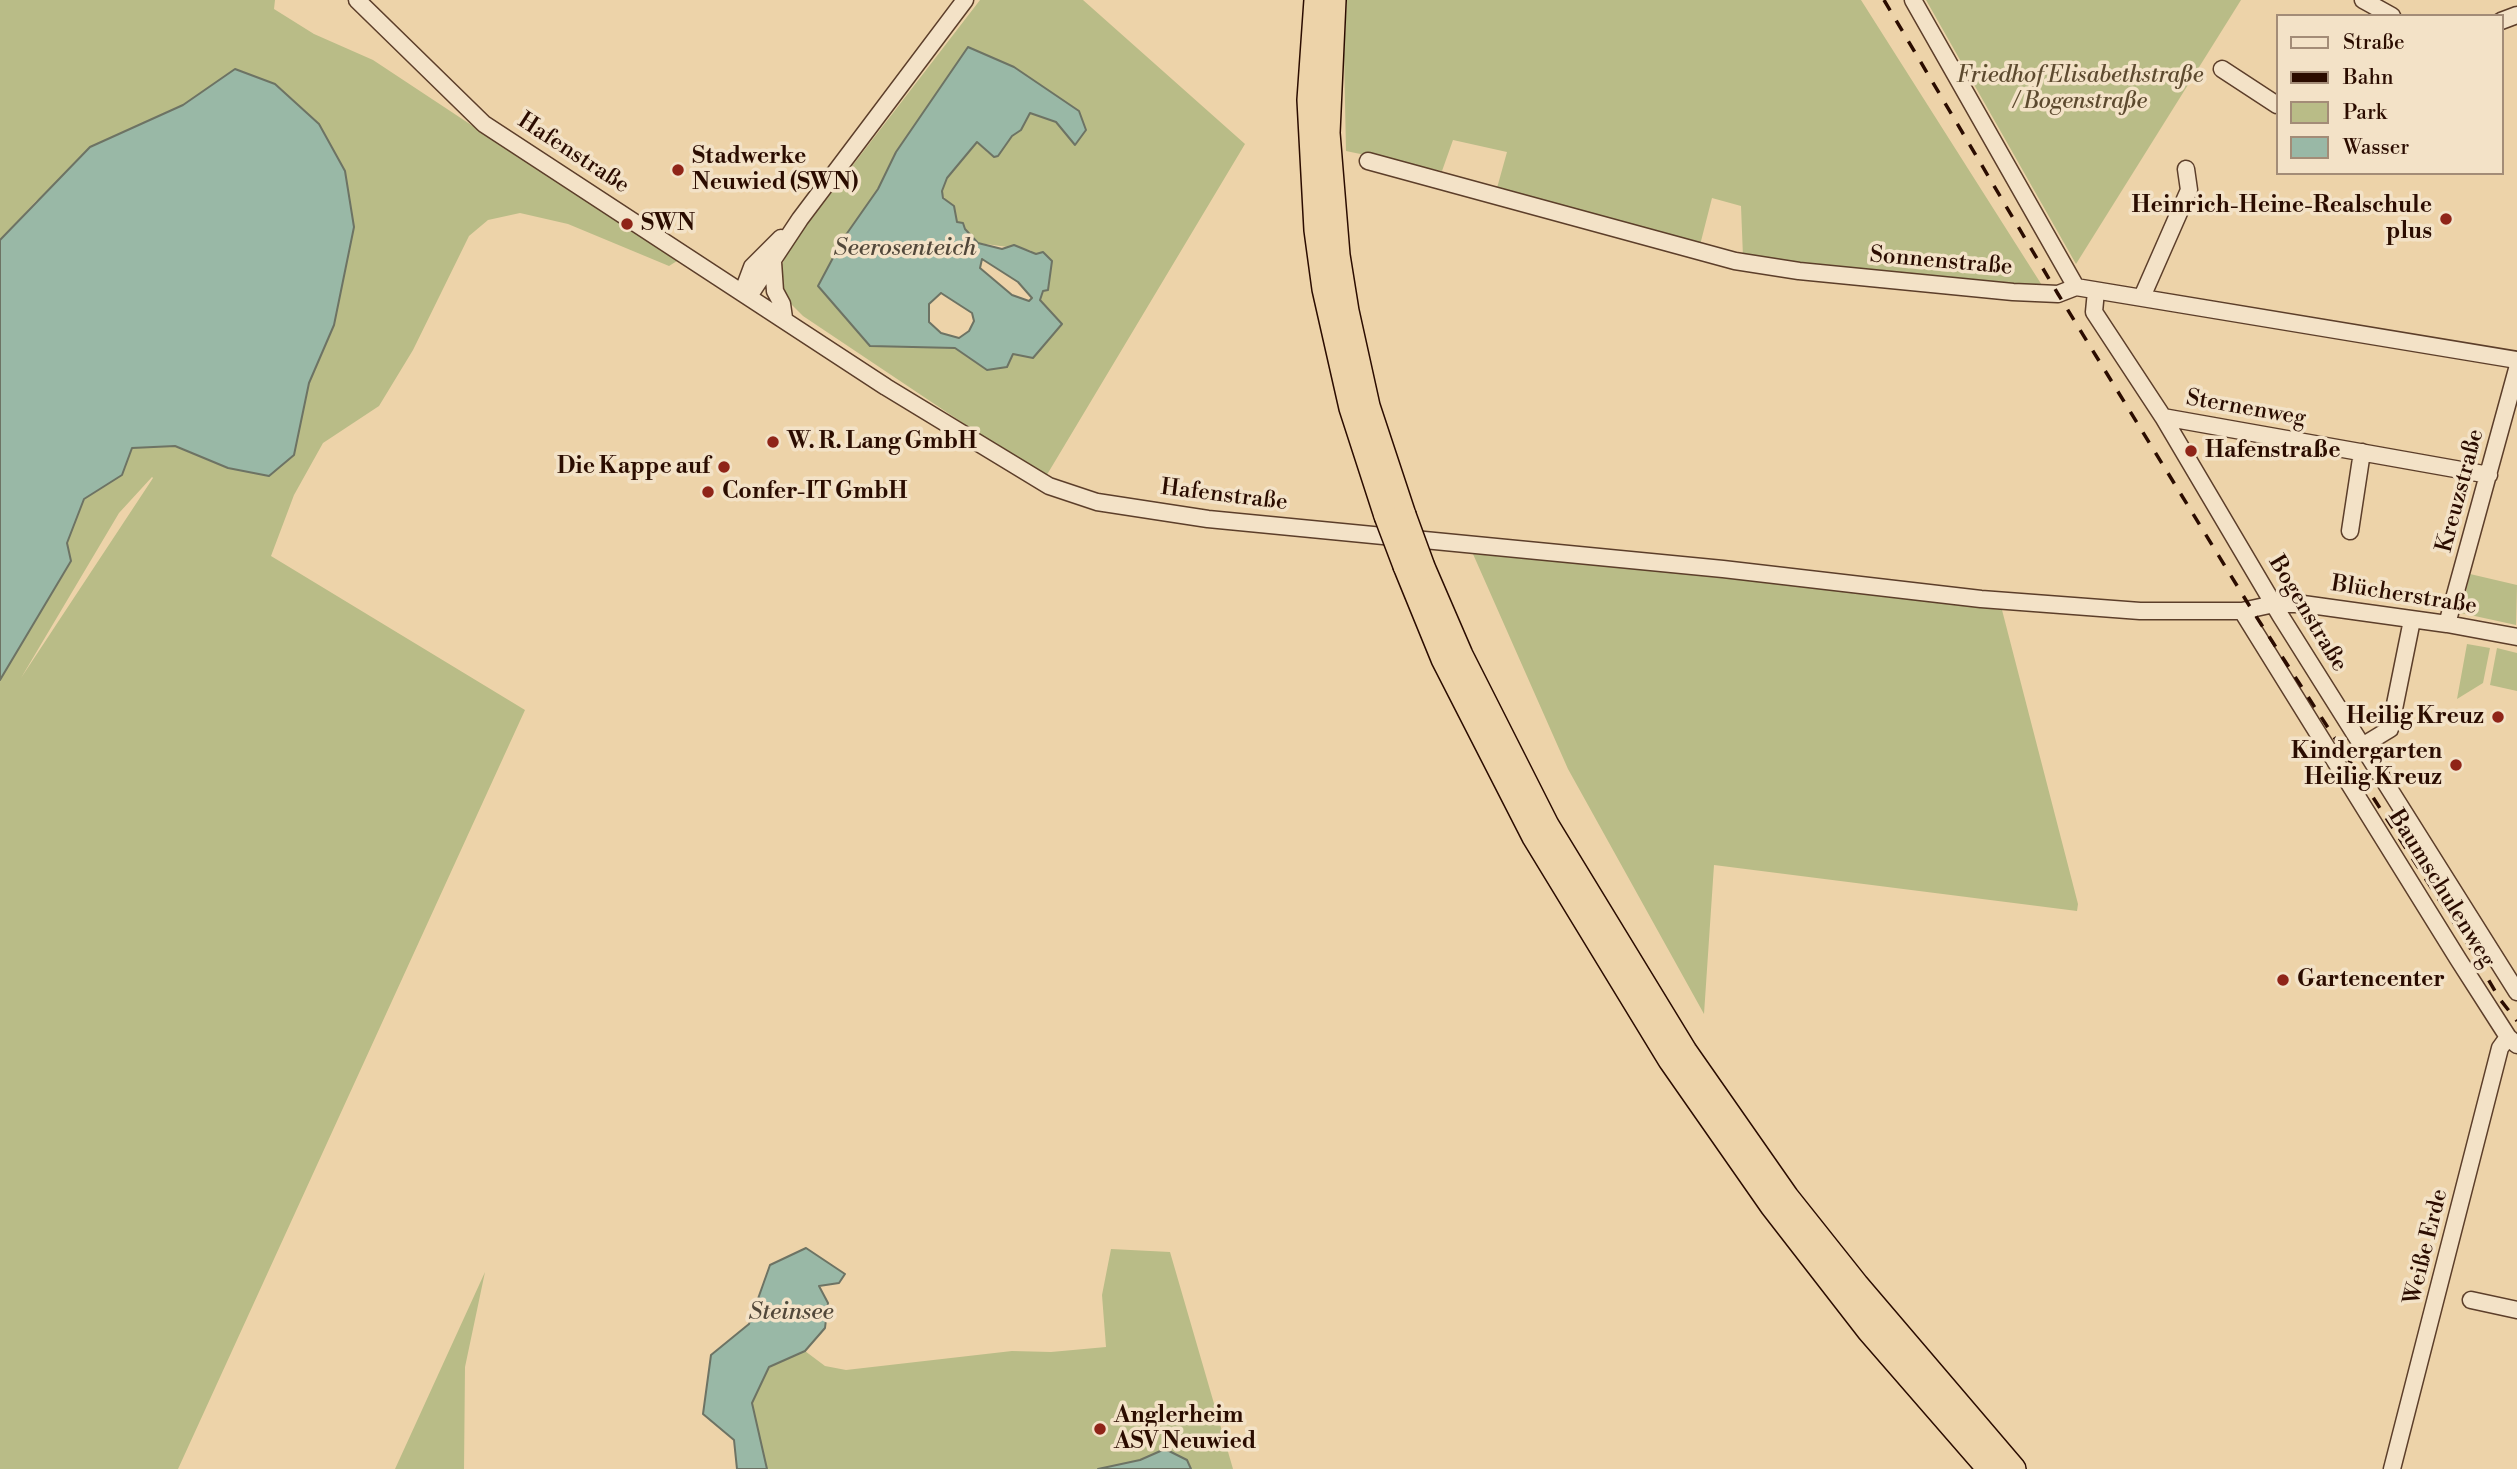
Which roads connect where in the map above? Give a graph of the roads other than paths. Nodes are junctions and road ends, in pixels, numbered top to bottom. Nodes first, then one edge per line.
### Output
1 (357, 0) edge
2 (965, 0) edge
3 (1316, 0) edge
4 (1334, 0) edge
5 (1913, 0) edge
6 (2367, 5) edge
7 (2387, 14) edge
8 (2222, 69) dead end
9 (2276, 104) edge
10 (1368, 161) dead end
11 (2186, 169) dead end
12 (800, 219) junction
13 (773, 262) junction
14 (2076, 287) junction
15 (2096, 291) junction
16 (746, 294) junction
17 (2142, 297) junction
18 (783, 318) junction
19 (2517, 360) edge
20 (2517, 369) edge
21 (2164, 417) junction
22 (2362, 452) junction
23 (2489, 475) junction
24 (1395, 516) junction
25 (2350, 531) dead end
26 (1414, 567) junction
27 (2274, 604) junction
28 (2242, 611) junction
29 (2413, 620) junction
30 (2448, 624) junction
31 (2517, 637) edge
32 (2362, 746) junction
33 (2517, 992) edge
34 (2512, 1041) edge
35 (2471, 1300) dead end
36 (2517, 1310) edge
37 (1989, 1469) edge
38 (2014, 1469) edge
39 (2392, 1469) edge

1 - 16 street, Hafenstraße
2 - 12 street
3 - 24 highway
4 - 24 highway
5 - 14 street
6 - 7 street
8 - 9 street
10 - 14 street, Sonnenstraße
11 - 17 street
12 - 13 street
12 - 16 street
13 - 16 street
13 - 18 street
14 - 15 street, Sonnenstraße
15 - 17 street, Sonnenstraße
15 - 21 street, Bogenstraße
16 - 18 street, Hafenstraße
17 - 19 street, Sonnenstraße
18 - 28 street, Hafenstraße
20 - 23 street, Kreuzstraße
21 - 22 street, Sternenweg
21 - 27 street, Bogenstraße
22 - 23 street, Sternenweg
22 - 25 street
23 - 30 street, Kreuzstraße
24 - 26 highway, bridge
26 - 37 highway
26 - 38 highway
27 - 28 street, Blücherstraße
27 - 29 street, Blücherstraße
27 - 32 street, Bogenstraße
28 - 34 street, Baumschulenweg
29 - 30 street, Blücherstraße
29 - 32 street
30 - 31 street, Blücherstraße
32 - 33 street, Bogenstraße
34 - 39 street, Weiße Erde
35 - 36 street

